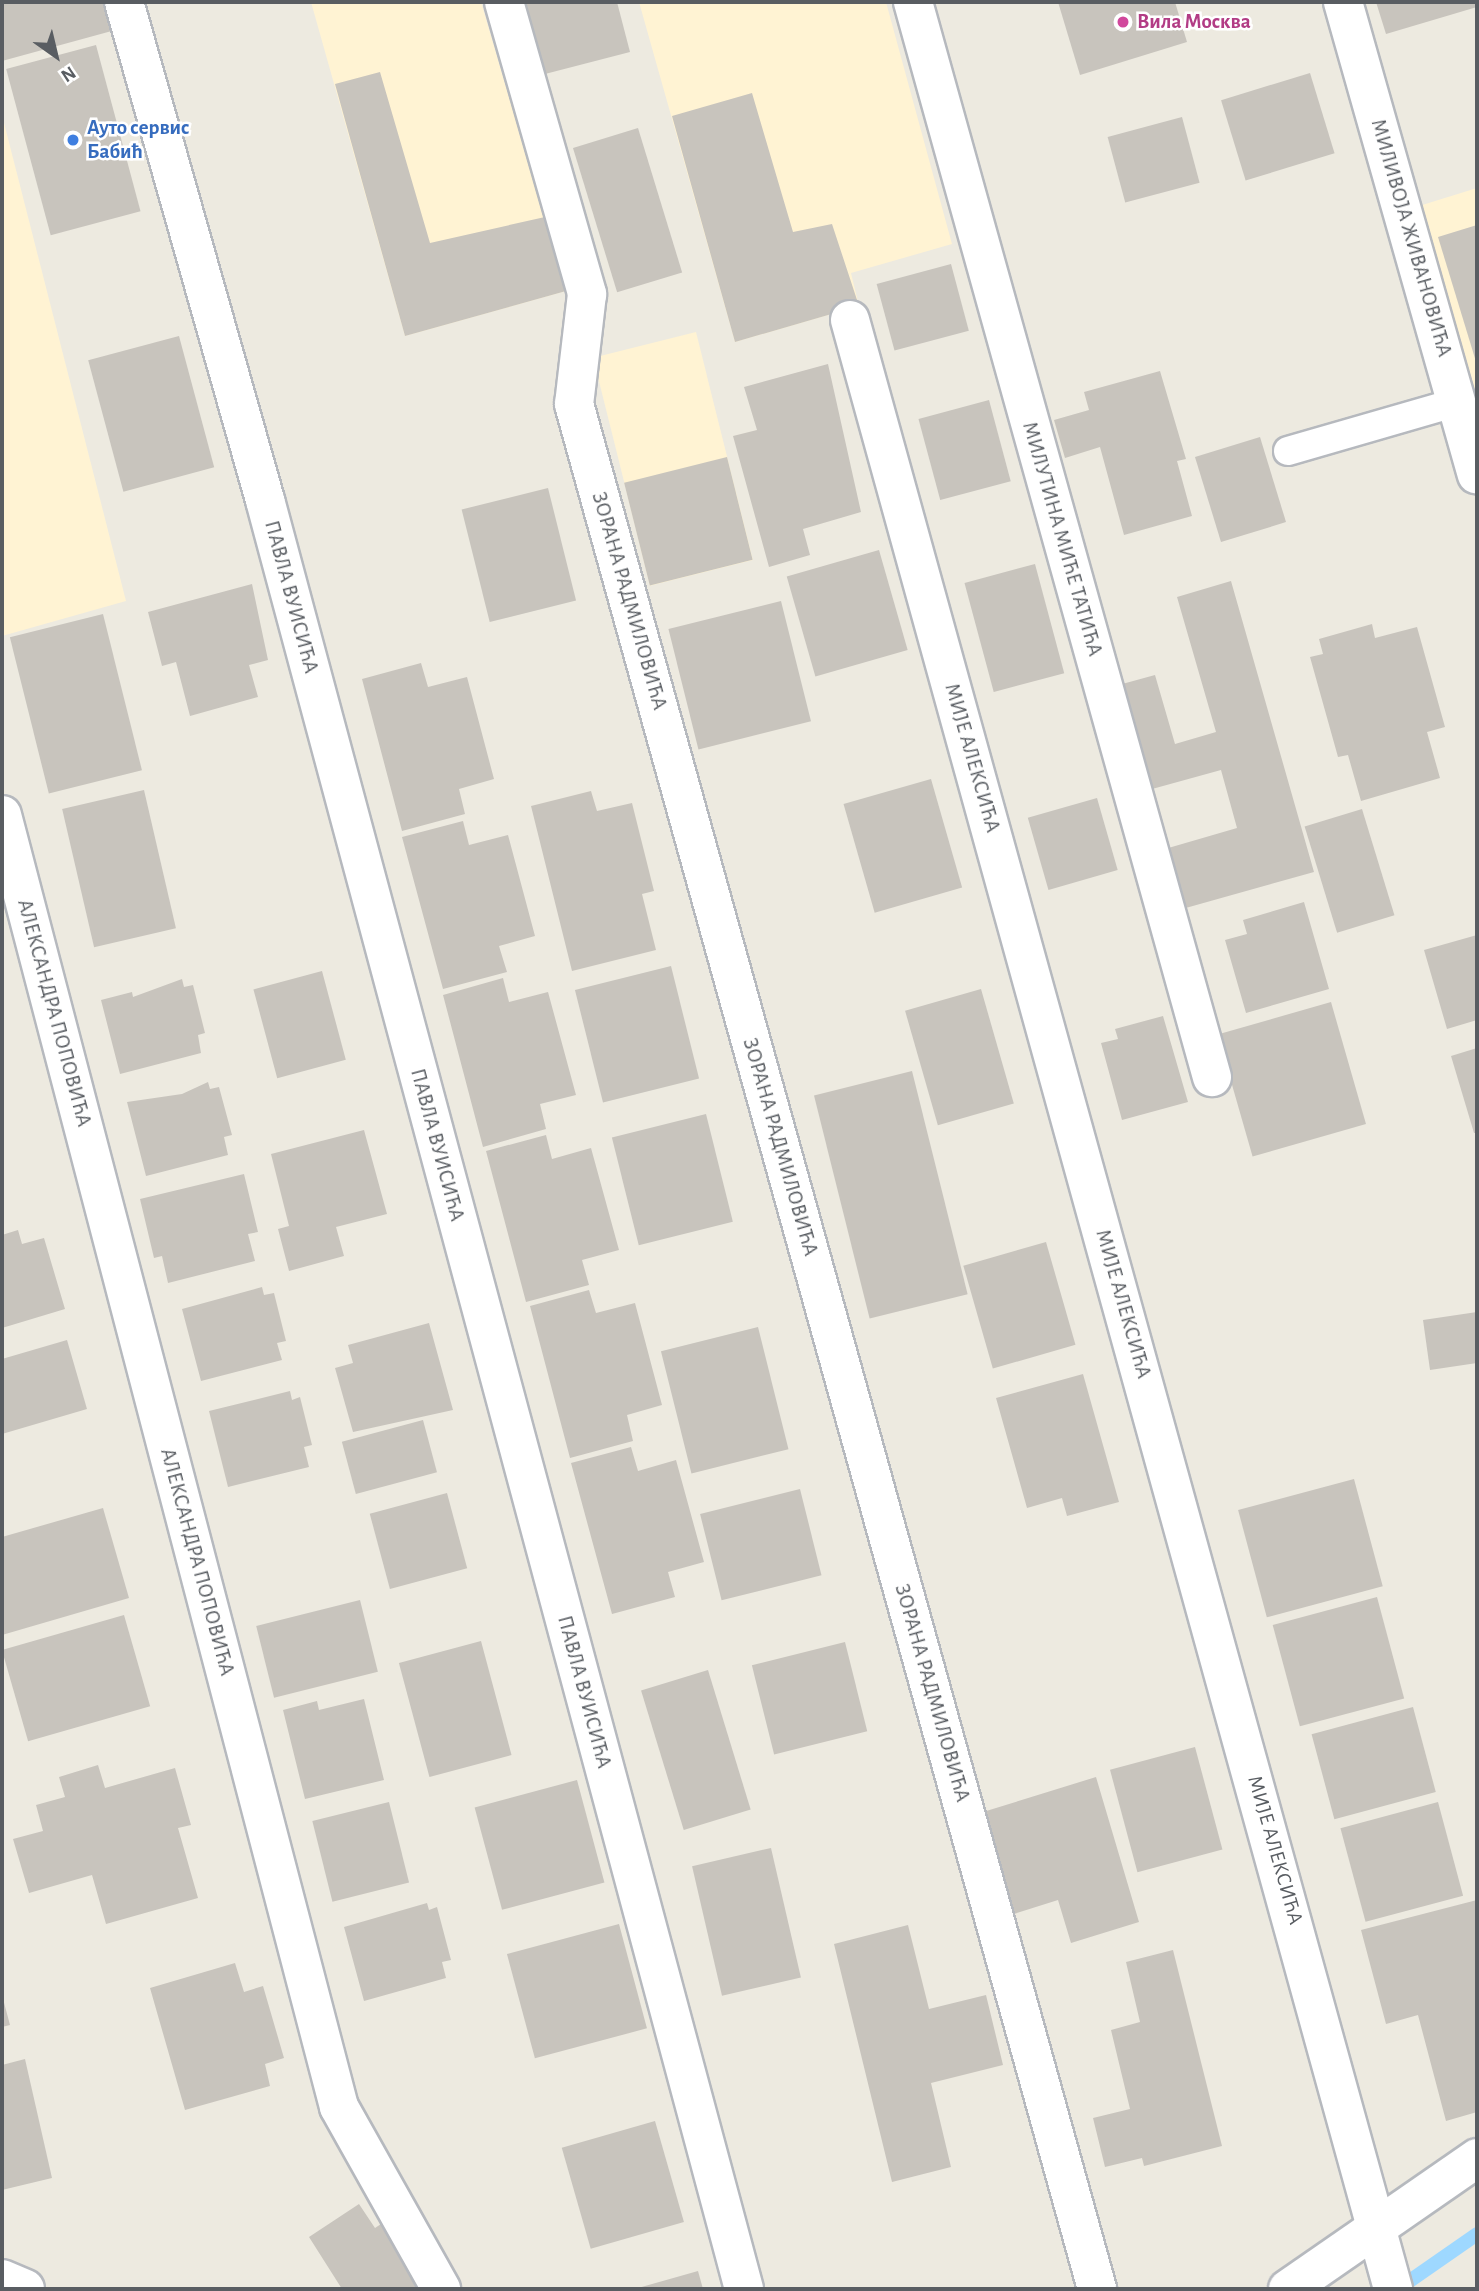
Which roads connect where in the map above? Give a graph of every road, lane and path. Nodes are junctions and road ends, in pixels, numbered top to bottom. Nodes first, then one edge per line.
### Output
1 (124, 2) edge
2 (504, 2) edge
3 (913, 2) edge
4 (1343, 2) edge
5 (850, 320) dead end
6 (1458, 402) junction
7 (1288, 451) dead end
8 (1477, 474) edge
9 (2, 815) edge
10 (1212, 1077) dead end
11 (1477, 2158) edge
12 (1377, 2232) junction
13 (2, 2278) edge
14 (1391, 2282) edge
15 (25, 2289) edge
16 (441, 2289) edge
17 (744, 2289) edge
18 (1097, 2289) edge
19 (1288, 2289) edge

1 - 17 street, ПАВЛА ВУИСИЋА
2 - 18 street, ЗОРАНА РАДМИЛОВИЋА
3 - 10 street, МИЛУТИНА МИЋЕ ТАТИЋА
4 - 6 street, МИЛИВОЈА ЖИВАНОВИЋА
5 - 12 street, МИЈЕ АЛЕКСИЋА
6 - 7 lane
6 - 8 street, МИЛИВОЈА ЖИВАНОВИЋА
9 - 16 street, АЛЕКСАНДРА ПОПОВИЋА
11 - 12 street
12 - 14 street, МИЈЕ АЛЕКСИЋА
12 - 19 street
13 - 15 street

